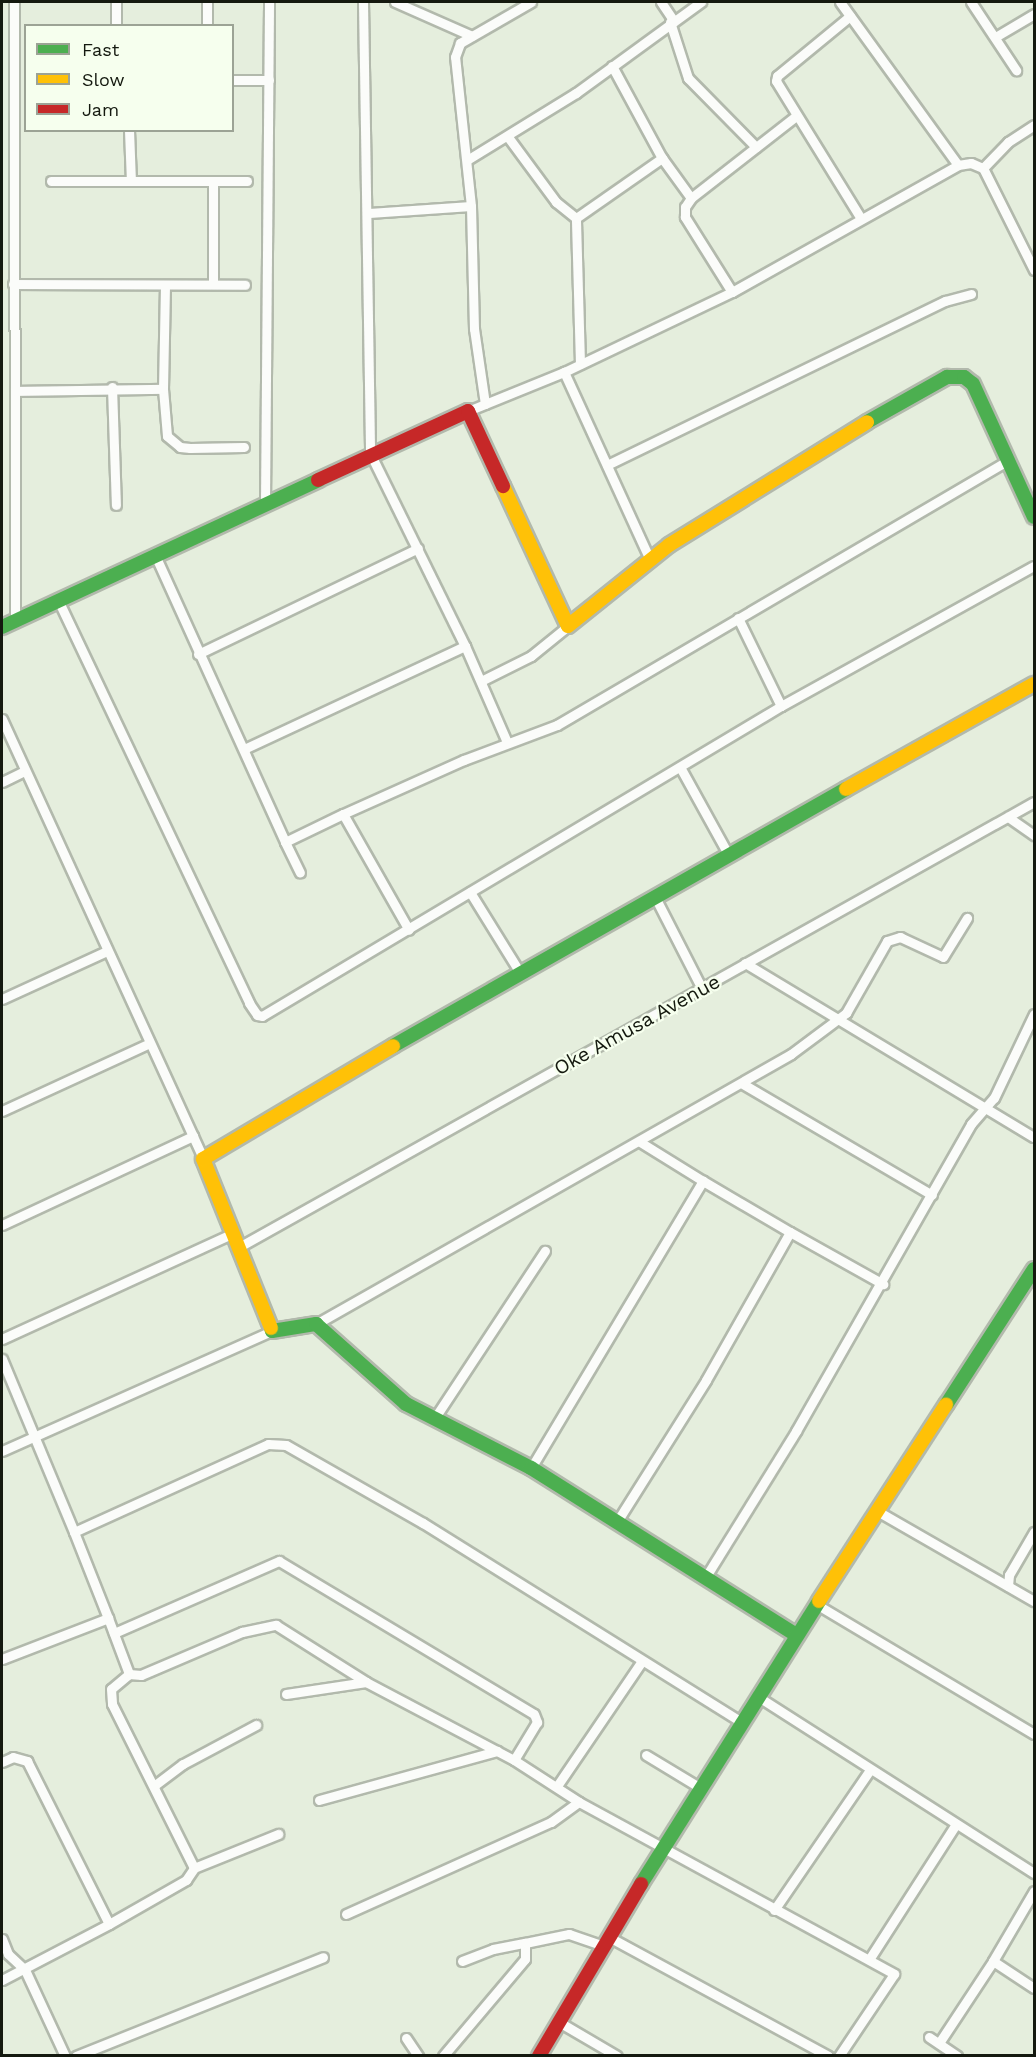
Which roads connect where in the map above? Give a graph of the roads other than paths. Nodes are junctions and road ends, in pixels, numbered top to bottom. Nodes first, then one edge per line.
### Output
1 (14, 2) edge
2 (116, 2) edge
3 (207, 2) edge
4 (269, 2) edge
5 (363, 2) edge
6 (395, 2) edge
7 (531, 2) edge
8 (661, 2) edge
9 (701, 2) edge
10 (840, 2) edge
11 (971, 2) edge
12 (1035, 14) edge
13 (849, 16) junction
14 (671, 21) junction
15 (116, 24) edge
16 (207, 24) edge
17 (472, 36) junction
18 (997, 36) junction
19 (612, 66) junction
20 (1016, 70) dead end
21 (21, 80) edge
22 (234, 80) edge
23 (269, 80) junction
24 (796, 116) junction
25 (1035, 125) edge
26 (129, 132) edge
27 (508, 137) junction
28 (756, 147) junction
29 (662, 158) junction
30 (467, 160) junction
31 (958, 165) junction
32 (983, 168) junction
33 (51, 181) dead end
34 (131, 181) junction
35 (248, 181) dead end
36 (213, 182) junction
37 (691, 198) junction
38 (471, 206) junction
39 (369, 213) junction
40 (860, 217) junction
41 (576, 218) junction
42 (1035, 270) edge
43 (13, 284) junction
44 (213, 284) junction
45 (165, 285) junction
46 (245, 285) dead end
47 (732, 292) junction
48 (971, 294) dead end
49 (580, 364) junction
50 (564, 372) junction
51 (112, 387) junction
52 (163, 388) junction
53 (15, 391) junction
54 (485, 404) junction
55 (468, 411) junction
56 (244, 447) dead end
57 (370, 453) junction
58 (1007, 461) junction
59 (607, 465) junction
60 (265, 504) junction
61 (116, 505) dead end
62 (1035, 517) edge
63 (418, 548) junction
64 (155, 555) junction
65 (649, 558) junction
66 (1035, 566) edge
67 (59, 602) junction
68 (738, 618) junction
69 (15, 621) junction
70 (568, 626) junction
71 (2, 627) edge
72 (465, 645) junction
73 (198, 654) junction
74 (481, 681) junction
75 (1035, 684) edge
76 (781, 706) junction
77 (2, 719) edge
78 (507, 742) junction
79 (244, 749) junction
80 (680, 767) junction
81 (25, 771) junction
82 (2, 782) edge
83 (1035, 802) edge
84 (343, 814) junction
85 (1008, 817) junction
86 (1035, 835) edge
87 (285, 842) junction
88 (728, 854) junction
89 (300, 873) dead end
90 (470, 892) junction
91 (655, 897) junction
92 (968, 918) dead end
93 (409, 930) junction
94 (107, 951) junction
95 (745, 963) junction
96 (519, 971) junction
97 (702, 989) junction
98 (2, 999) edge
99 (1035, 1014) edge
100 (837, 1021) junction
101 (148, 1044) junction
102 (743, 1084) junction
103 (985, 1109) junction
104 (2, 1112) edge
105 (193, 1136) junction
106 (1035, 1137) edge
107 (640, 1142) junction
108 (203, 1159) junction
109 (703, 1181) junction
110 (932, 1195) junction
111 (2, 1225) edge
112 (790, 1232) junction
113 (233, 1233) junction
114 (239, 1247) junction
115 (545, 1251) dead end
116 (1035, 1269) edge
117 (883, 1284) junction
118 (316, 1324) junction
119 (272, 1330) junction
120 (2, 1339) edge
121 (2, 1359) edge
122 (436, 1416) junction
123 (35, 1436) junction
124 (2, 1451) edge
125 (531, 1468) junction
126 (879, 1512) junction
127 (618, 1520) junction
128 (74, 1532) junction
129 (1035, 1532) edge
130 (705, 1578) junction
131 (1008, 1586) junction
132 (1035, 1601) edge
133 (816, 1604) junction
134 (108, 1618) junction
135 (114, 1633) junction
136 (796, 1635) junction
137 (2, 1656) edge
138 (642, 1661) junction
139 (129, 1674) junction
140 (366, 1682) junction
141 (286, 1694) dead end
142 (757, 1696) junction
143 (741, 1722) junction
144 (256, 1725) dead end
145 (1035, 1734) edge
146 (497, 1751) junction
147 (646, 1755) dead end
148 (514, 1760) junction
149 (2, 1762) edge
150 (870, 1770) junction
151 (155, 1785) junction
152 (557, 1786) junction
153 (699, 1787) junction
154 (319, 1800) dead end
155 (579, 1802) junction
156 (956, 1824) junction
157 (278, 1834) dead end
158 (662, 1847) junction
159 (194, 1868) junction
160 (1035, 1873) edge
161 (1035, 1891) edge
162 (774, 1910) junction
163 (346, 1914) dead end
164 (108, 1924) junction
165 (2, 1939) edge
166 (606, 1942) junction
167 (525, 1943) junction
168 (323, 1957) dead end
169 (870, 1958) junction
170 (462, 1961) dead end
171 (993, 1961) junction
172 (25, 1970) junction
173 (2, 1980) edge
174 (1035, 1988) edge
175 (559, 2022) junction
176 (928, 2037) dead end
177 (406, 2038) dead end
178 (939, 2043) junction
179 (65, 2055) edge
180 (76, 2055) edge
181 (418, 2055) edge
182 (444, 2055) edge
183 (539, 2055) edge
184 (617, 2055) edge
185 (828, 2055) edge
186 (839, 2055) edge
187 (957, 2055) edge

1 - 21 street
2 - 15 street
3 - 16 street
4 - 23 street
5 - 39 street
6 - 17 street
7 - 17 street
8 - 14 street
9 - 14 street
10 - 13 street
11 - 18 street
12 - 18 street
13 - 24 street
13 - 31 street
14 - 19 street
14 - 28 street
17 - 30 street
18 - 20 street
19 - 27 street
19 - 29 street
21 - 43 street
22 - 23 street
23 - 60 street
24 - 28 street
24 - 40 street
25 - 32 street
26 - 34 street
27 - 30 street
27 - 41 street
28 - 37 street
29 - 37 street
29 - 41 street
30 - 38 street
31 - 32 street
31 - 40 street
32 - 42 street
33 - 34 street
34 - 36 street
35 - 36 street
36 - 44 street
37 - 47 street
38 - 39 street
38 - 54 street
39 - 57 street
40 - 47 street
41 - 49 street
43 - 45 street
43 - 53 street
44 - 45 street
44 - 46 street
45 - 52 street
47 - 49 street
48 - 59 street
49 - 50 street
50 - 54 street
50 - 59 street
51 - 52 street
51 - 53 street
51 - 61 street
52 - 56 street
53 - 69 street
54 - 55 street
55 - 57 street
55 - 70 street
57 - 60 street
57 - 63 street
58 - 62 street
58 - 65 street
58 - 68 street
59 - 65 street
60 - 64 street
63 - 72 street
63 - 73 street
64 - 67 street
64 - 73 street
65 - 70 street
66 - 76 street
67 - 69 street
67 - 93 street
68 - 76 street
68 - 78 street
69 - 71 street
70 - 74 street
72 - 74 street
72 - 79 street
73 - 79 street
74 - 78 street
75 - 88 street
76 - 80 street
77 - 81 street
78 - 84 street
79 - 87 street
80 - 88 street
80 - 90 street
81 - 82 street
81 - 94 street
83 - 85 street, Oke Amusa Avenue
84 - 87 street
84 - 93 street
85 - 86 street
85 - 95 street, Oke Amusa Avenue
87 - 89 street
88 - 91 street
90 - 93 street
90 - 96 street
91 - 96 street
91 - 97 street
92 - 100 street
94 - 98 street
94 - 101 street
95 - 97 street, Oke Amusa Avenue
95 - 100 street
96 - 108 street
97 - 114 street, Oke Amusa Avenue
99 - 103 street
100 - 102 street
100 - 103 street
101 - 104 street
101 - 105 street
102 - 107 street
102 - 110 street
103 - 106 street
103 - 110 street
105 - 108 street
105 - 111 street
107 - 109 street
107 - 118 street
108 - 113 street
109 - 112 street
109 - 125 street
110 - 117 street
112 - 117 street
112 - 127 street
113 - 114 street
113 - 120 street
114 - 119 street
115 - 122 street
116 - 126 street
117 - 130 street
118 - 119 street
118 - 122 street
119 - 123 street
121 - 123 street
122 - 125 street
123 - 124 street
123 - 128 street
125 - 127 street
126 - 131 street
126 - 133 street
127 - 130 street
128 - 134 street
128 - 138 street
129 - 131 street
130 - 136 street
131 - 132 street
133 - 136 street
133 - 145 street
134 - 135 street
134 - 137 street
135 - 139 street
135 - 148 street
136 - 142 street
138 - 143 street
138 - 152 street
139 - 140 street
139 - 151 street
140 - 141 street
140 - 146 street
142 - 143 street
142 - 150 street
143 - 153 street
144 - 151 street
146 - 148 street
146 - 154 street
147 - 153 street
148 - 152 street
149 - 164 street
150 - 156 street
150 - 162 street
151 - 159 street
152 - 155 street
153 - 158 street
155 - 158 street
155 - 163 street
156 - 160 street
156 - 169 street
157 - 159 street
158 - 162 street
158 - 166 street
159 - 164 street
161 - 171 street
162 - 169 street
164 - 172 street
165 - 172 street
166 - 167 street
166 - 175 street
166 - 185 street
167 - 170 street
167 - 182 street
168 - 180 street
169 - 186 street
171 - 174 street
171 - 178 street
172 - 173 street
172 - 179 street
175 - 183 street
175 - 184 street
176 - 178 street
177 - 181 street
178 - 187 street

